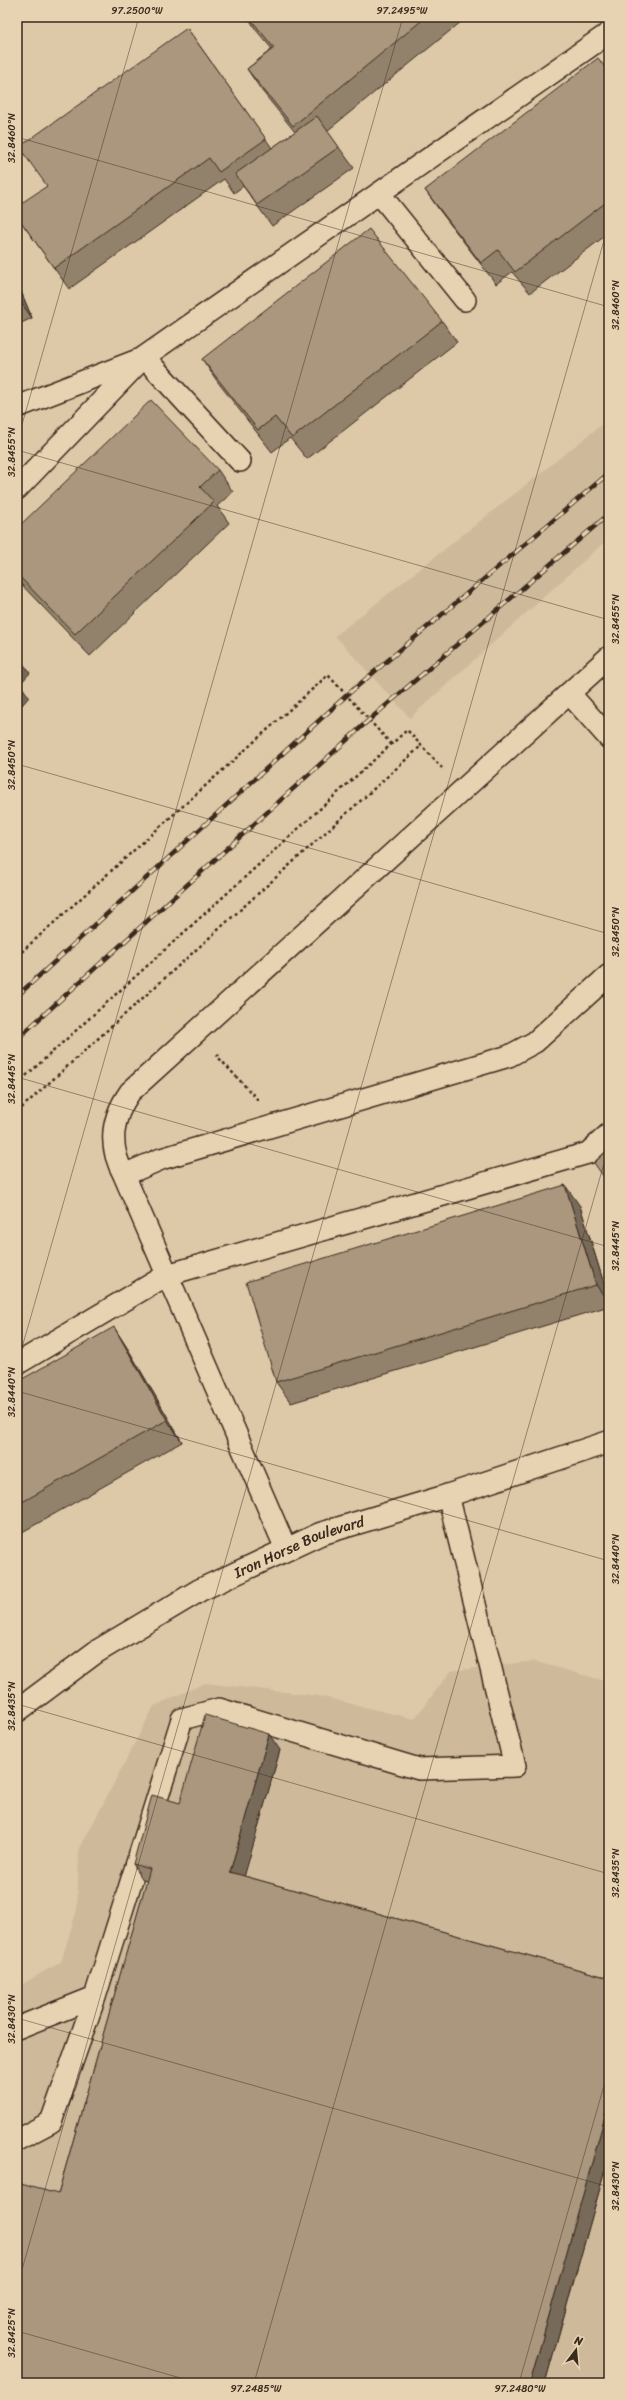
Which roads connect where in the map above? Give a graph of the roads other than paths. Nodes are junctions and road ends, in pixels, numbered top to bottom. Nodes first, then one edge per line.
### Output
1 (609, 33) edge
2 (379, 193) junction
3 (465, 300) dead end
4 (144, 357) junction
5 (17, 408) edge
6 (240, 461) dead end
7 (17, 489) edge
8 (609, 657) edge
9 (569, 694) junction
10 (609, 738) edge
11 (609, 975) edge
12 (609, 1134) edge
13 (124, 1175) junction
14 (167, 1275) junction
15 (17, 1364) edge
16 (609, 1442) edge
17 (448, 1495) junction
18 (286, 1550) junction
19 (17, 1711) edge
20 (95, 1998) junction
21 (17, 2028) edge
22 (17, 2140) edge

1 - 2 lane
2 - 3 lane
2 - 4 lane
4 - 5 lane
4 - 6 lane
4 - 7 lane
8 - 9 lane
9 - 10 lane
9 - 13 lane
11 - 13 lane
12 - 14 lane
13 - 14 lane
14 - 15 lane
14 - 18 lane
16 - 17 street, Iron Horse Boulevard
17 - 18 street, Iron Horse Boulevard
17 - 20 lane
18 - 19 street, Iron Horse Boulevard
20 - 21 lane
20 - 22 lane

